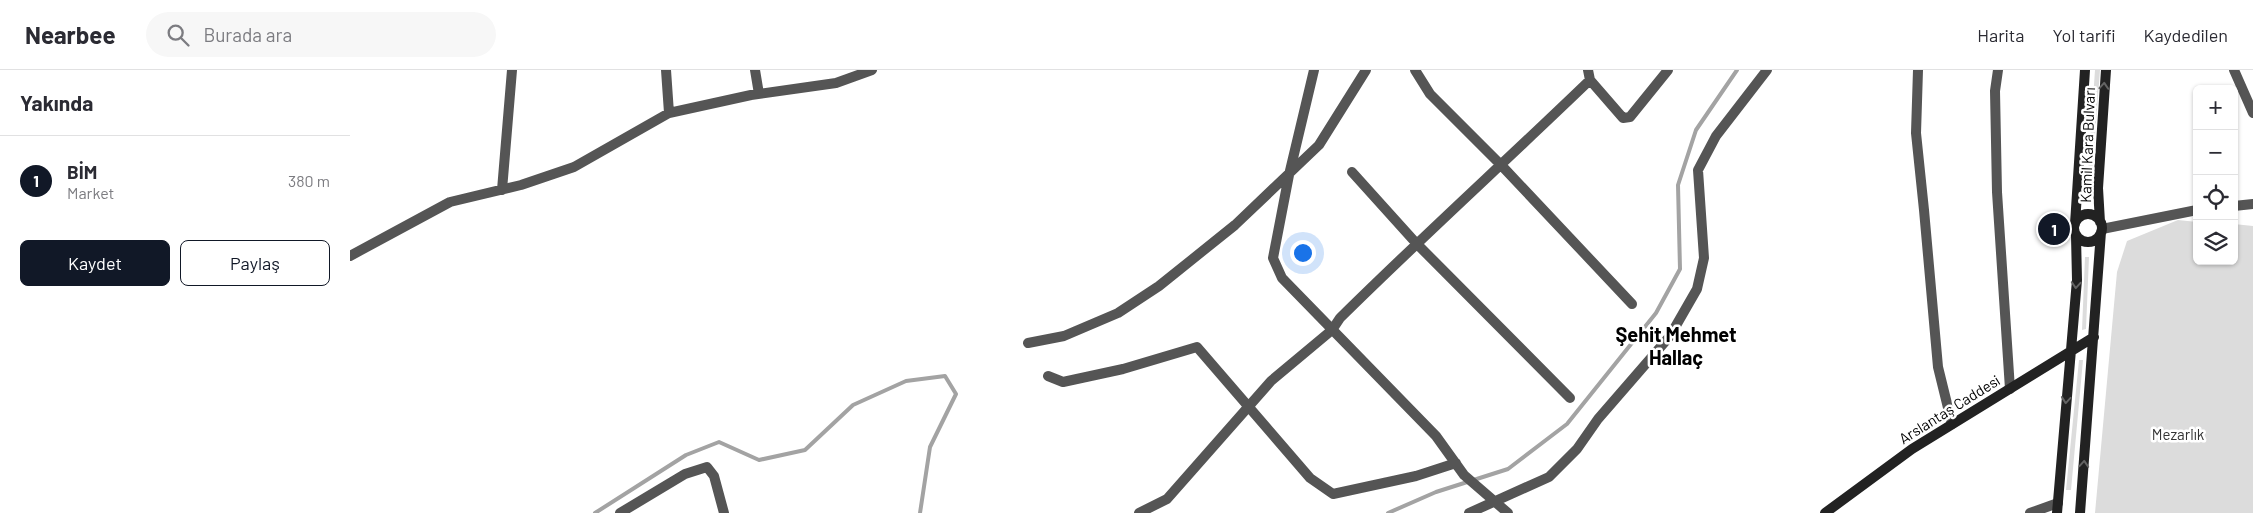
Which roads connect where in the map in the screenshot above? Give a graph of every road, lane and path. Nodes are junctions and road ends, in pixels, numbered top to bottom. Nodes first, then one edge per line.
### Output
1 (512, 70) edge
2 (666, 70) edge
3 (755, 70) edge
4 (872, 70) edge
5 (1314, 70) edge
6 (1366, 70) edge
7 (1415, 70) edge
8 (1668, 70) edge
9 (1767, 70) edge
10 (1918, 70) edge
11 (1998, 70) edge
12 (2085, 70) edge
13 (2106, 70) edge
14 (2234, 70) edge
15 (1589, 75) edge
16 (759, 94) junction
17 (669, 113) junction
18 (2253, 113) edge
19 (1502, 166) junction
20 (1352, 172) dead end
21 (1289, 175) junction
22 (502, 190) junction
23 (2253, 204) edge
24 (2238, 206) edge
25 (2193, 211) edge
26 (2075, 224) junction
27 (2101, 228) junction
28 (2076, 236) junction
29 (1416, 243) junction
30 (350, 256) edge
31 (1632, 304) dead end
32 (1332, 330) junction
33 (2094, 337) junction
34 (1028, 343) dead end
35 (2070, 352) junction
36 (1048, 376) dead end
37 (2010, 389) junction
38 (1570, 398) dead end
39 (1248, 407) junction
40 (1952, 424) junction
41 (1456, 463) junction
42 (1492, 498) junction
43 (638, 502) junction
44 (2057, 508) edge
45 (620, 513) edge
46 (642, 513) edge
47 (724, 513) edge
48 (1139, 513) edge
49 (1469, 513) edge
50 (1508, 513) edge
51 (1825, 513) edge
52 (2030, 513) edge
53 (2080, 513) edge

1 - 22 street
2 - 17 street
3 - 16 street
4 - 16 street
5 - 21 street
6 - 21 street
7 - 19 street
8 - 15 street
9 - 42 street
10 - 40 street
11 - 37 street
12 - 26 main road, Kamil Kara Bulvarı
27 -> 13 main road, Kamil Kara Bulvarı
14 - 18 street
15 - 19 street
16 - 17 street
17 - 22 street
19 - 29 street
19 - 31 street
20 - 29 street
21 - 32 street
21 - 34 street
22 - 30 street
23 - 24 street
25 - 27 street
26 - 27 main road
26 - 28 main road
27 - 28 main road
27 - 33 main road, Kamil Kara Bulvarı
28 -> 35 main road
29 - 32 street
29 - 38 street
32 - 39 street
32 - 41 street
33 - 35 main road, Arslantaş Caddesi
53 -> 33 main road, Kamil Kara Bulvarı
35 - 37 main road, Arslantaş Caddesi
35 -> 44 main road
36 - 39 street
37 - 40 main road, Arslantaş Caddesi
39 - 41 street
39 - 48 street
40 - 51 main road, Arslantaş Caddesi
41 - 42 street
42 - 49 street
42 - 50 street
43 - 45 street
43 - 46 street
43 - 47 street
44 - 52 street

